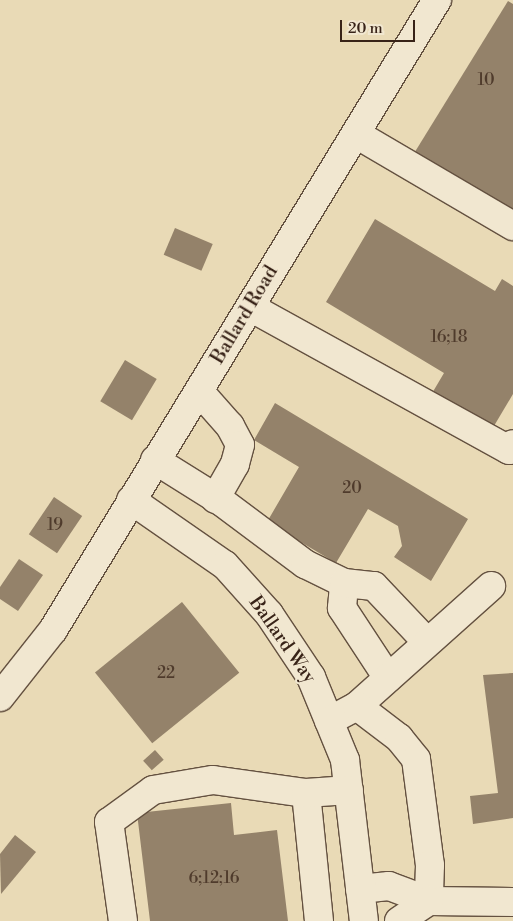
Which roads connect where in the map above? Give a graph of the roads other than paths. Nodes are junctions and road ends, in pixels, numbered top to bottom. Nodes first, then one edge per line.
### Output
1 (437, 0) edge
2 (356, 134) junction
3 (513, 226) edge
4 (250, 307) junction
5 (199, 391) junction
6 (513, 444) edge
7 (156, 460) junction
8 (215, 499) junction
9 (131, 500) junction
10 (344, 583) junction
11 (490, 586) dead end
12 (428, 642) junction
13 (388, 678) junction
14 (0, 697) edge
15 (357, 706) junction
16 (329, 721) junction
17 (348, 790) junction
18 (306, 793) junction
19 (360, 889) junction
20 (429, 901) junction
21 (513, 902) edge
22 (123, 921) edge
23 (319, 921) edge
24 (364, 921) edge
25 (399, 921) edge

1 - 2 street, Ballard Road
2 - 3 street
2 - 4 street, Ballard Road
4 - 5 street, Ballard Road
4 - 6 street
5 - 7 street, Ballard Road
5 - 8 street
7 - 8 street
7 - 9 street, Ballard Road
8 - 10 street
9 - 14 street, Ballard Road
9 - 16 street, Ballard Way
10 - 12 street
10 - 13 street
11 - 12 street
12 - 13 street
13 - 15 street
15 - 16 street
15 - 20 street
16 - 17 street, Ballard Way
17 - 18 street
17 - 19 street, Ballard Way
18 - 22 street
18 - 23 street
19 - 20 street
19 - 24 street, Ballard Way
20 - 21 street
20 - 25 street

